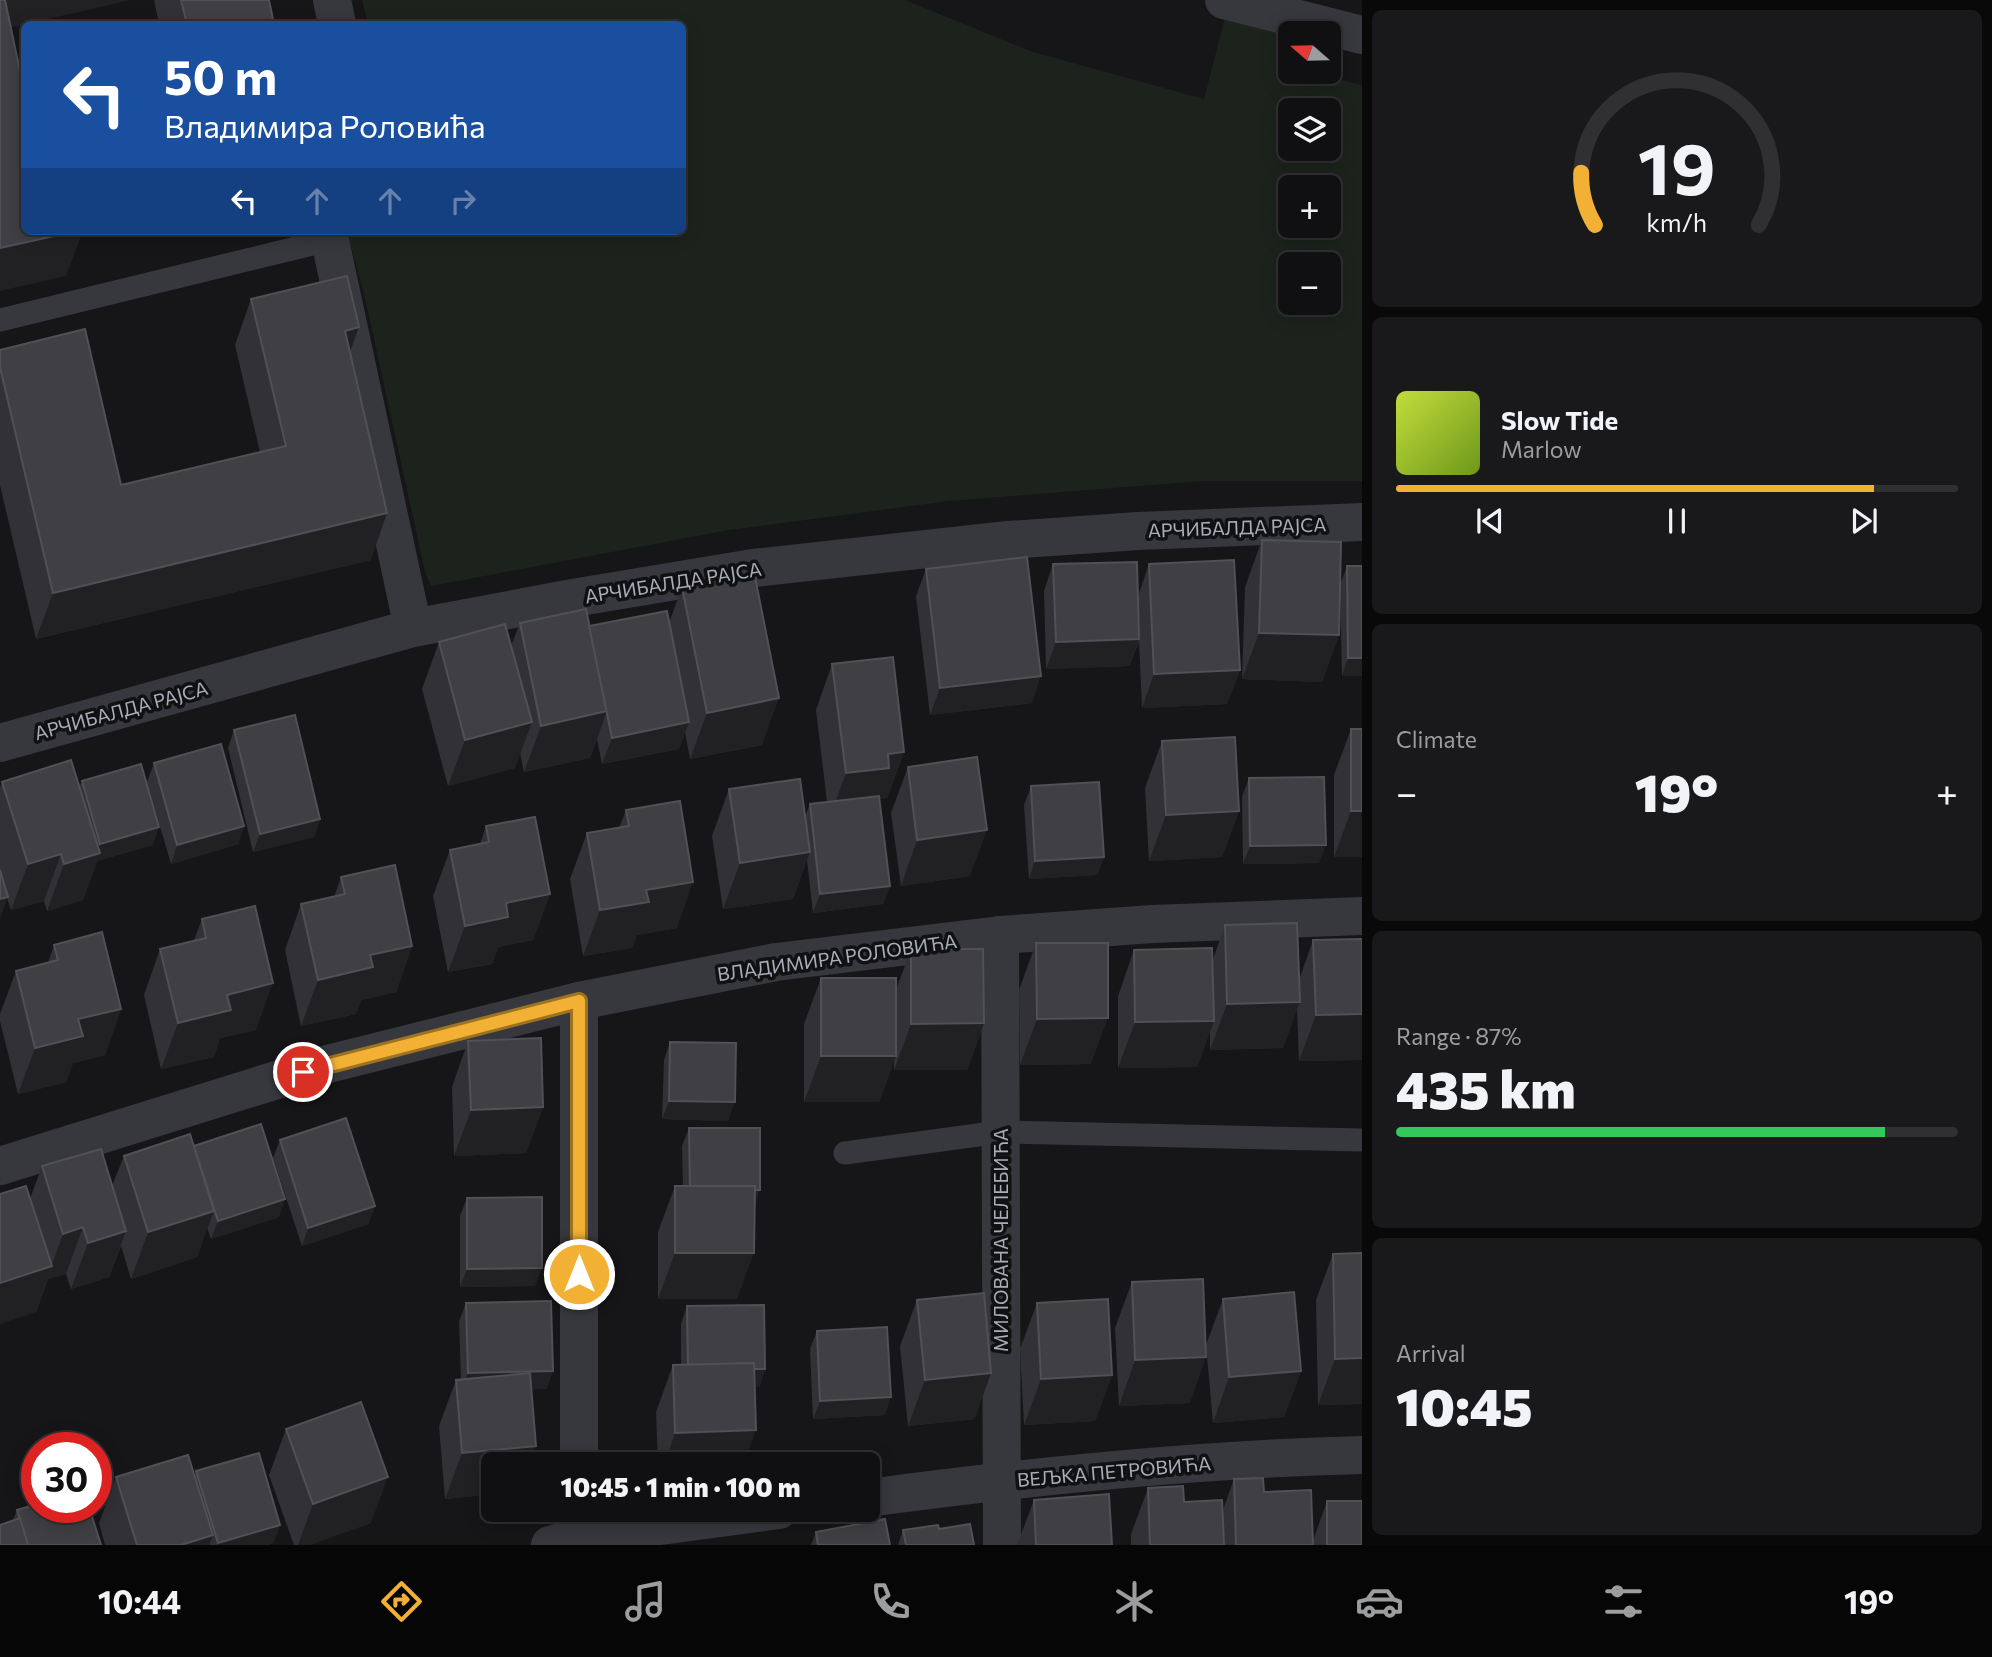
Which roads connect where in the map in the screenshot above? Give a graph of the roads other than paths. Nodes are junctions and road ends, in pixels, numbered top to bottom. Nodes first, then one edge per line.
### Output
1 (332, 0) edge
2 (1224, 0) edge
3 (336, 21) edge
4 (1352, 22) edge
5 (329, 236) edge
6 (0, 320) edge
7 (1362, 522) edge
8 (413, 628) junction
9 (0, 743) edge
10 (1362, 916) edge
11 (1000, 935) junction
12 (579, 1001) junction
13 (1000, 1132) junction
14 (1362, 1140) edge
15 (845, 1153) dead end
16 (0, 1166) edge
17 (579, 1452) edge
18 (1362, 1455) edge
19 (1000, 1481) junction
20 (880, 1496) edge
21 (675, 1522) edge
22 (571, 1534) edge
23 (1002, 1545) edge

1 - 3 street
2 - 4 street
5 - 6 lane
5 - 8 street
7 - 8 street, АРЧИБАЛДА РАЈСА
8 - 9 street, АРЧИБАЛДА РАЈСА
10 - 11 street, ВЛАДИМИРА РОЛОВИЋА
11 - 12 street, ВЛАДИМИРА РОЛОВИЋА
11 - 13 street, МИЛОВАНА ЧЕЛЕБИЋА
12 - 16 street, ВЛАДИМИРА РОЛОВИЋА
12 - 17 street
13 - 14 lane
13 - 15 lane
13 - 19 street, МИЛОВАНА ЧЕЛЕБИЋА
18 - 19 street, ВЕЉКА ПЕТРОВИЋА
19 - 20 street, ВЕЉКА ПЕТРОВИЋА
19 - 23 street, МИЛОВАНА ЧЕЛЕБИЋА
21 - 22 street

